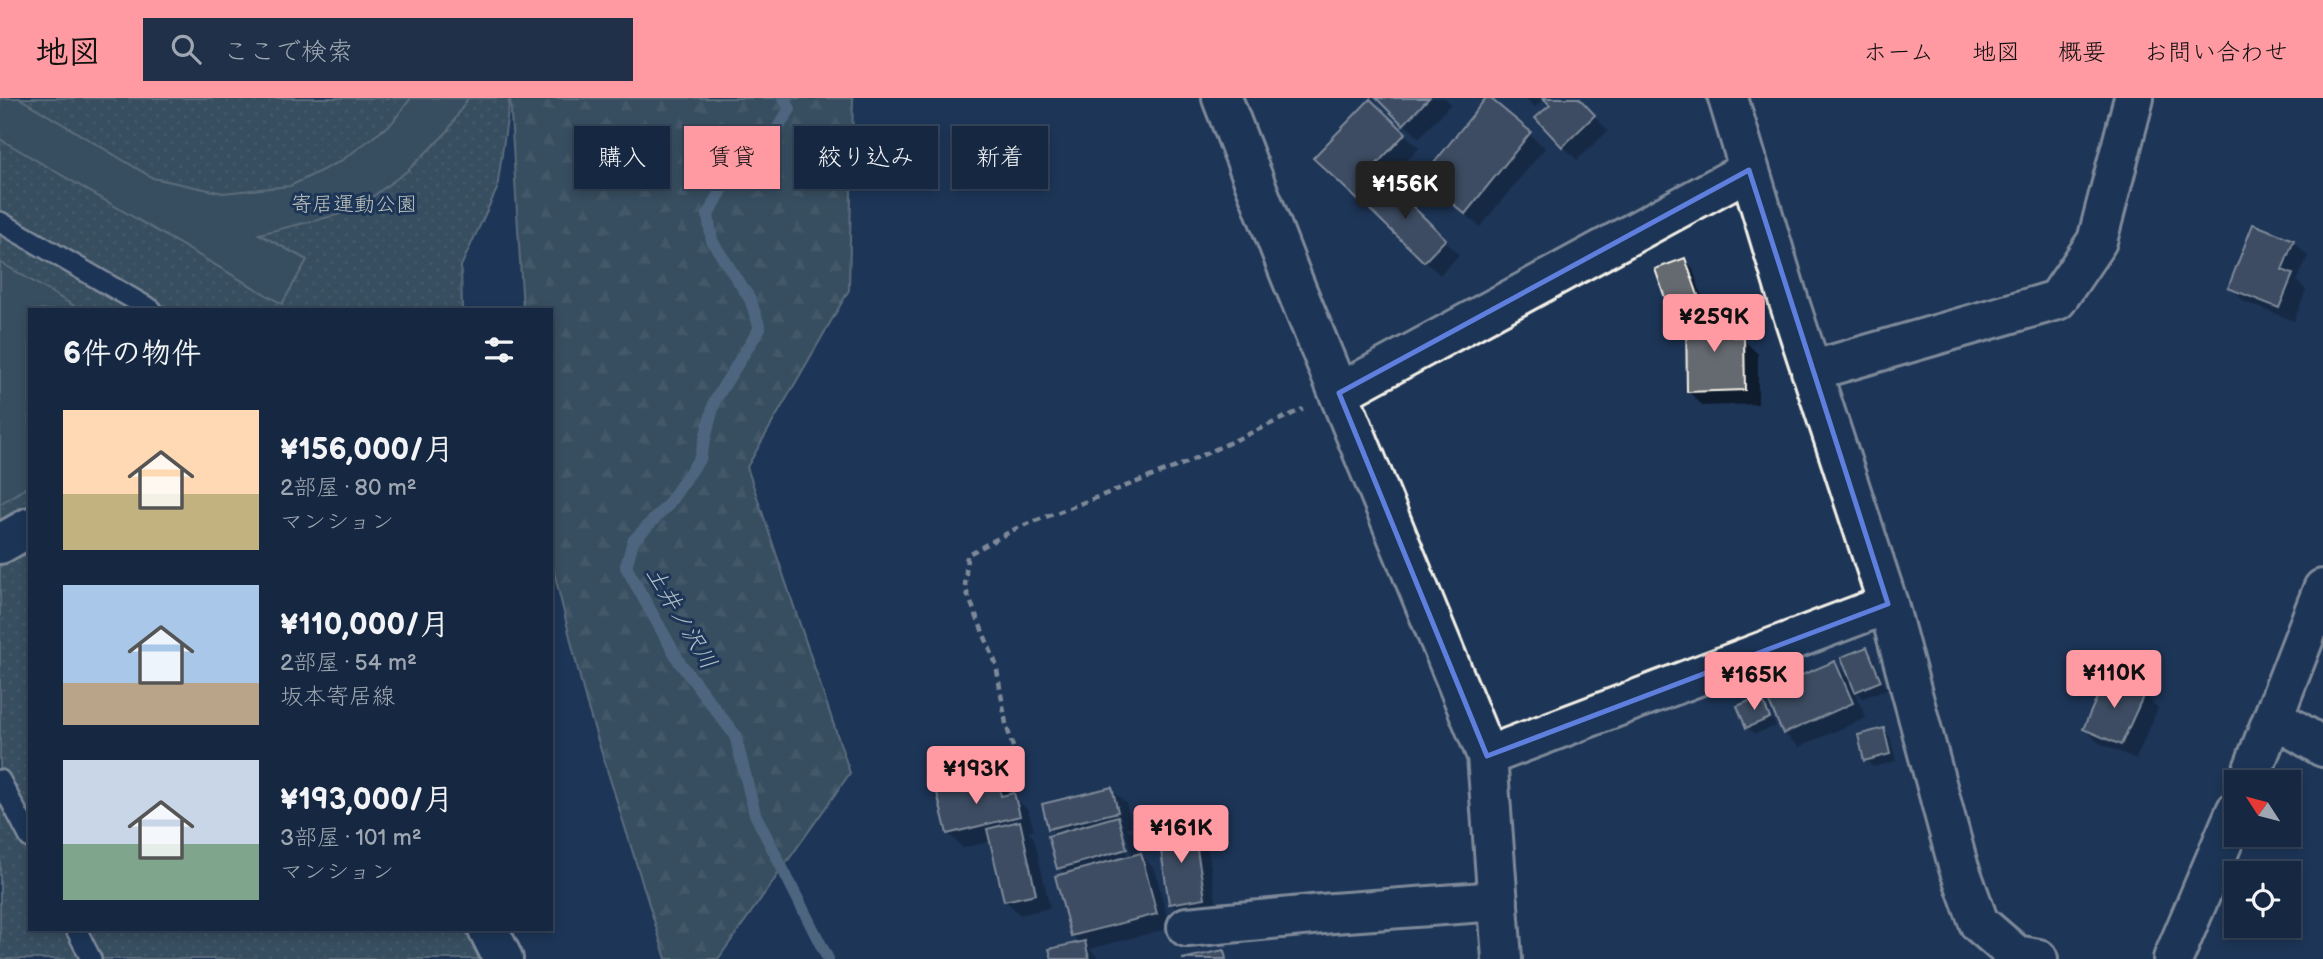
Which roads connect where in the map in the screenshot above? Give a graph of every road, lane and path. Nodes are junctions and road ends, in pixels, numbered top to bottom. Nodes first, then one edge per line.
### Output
1 (1222, 98) edge
2 (1728, 98) edge
3 (2134, 98) edge
4 (1749, 170) junction
5 (0, 222) edge
6 (149, 308) edge
7 (1811, 371) junction
8 (1339, 393) junction
9 (28, 528) edge
10 (0, 544) edge
11 (2323, 589) edge
12 (1888, 604) junction
13 (2275, 718) junction
14 (2323, 747) edge
15 (1487, 757) junction
16 (1020, 770) dead end
17 (2253, 770) edge
18 (0, 780) edge
19 (28, 834) edge
20 (2224, 839) edge
21 (1498, 901) junction
22 (1187, 927) dead end
23 (77, 931) edge
24 (489, 931) edge
25 (91, 959) edge
26 (503, 959) edge
27 (1502, 959) edge
28 (2038, 959) edge
29 (2173, 959) edge

1 - 8 street
2 - 4 street
3 - 7 street
4 - 7 street
4 - 8 street
5 - 6 lane
7 - 12 street
8 - 15 street
8 - 16 path
9 - 10 street
11 - 13 street
12 - 15 street
12 - 28 street
13 - 14 street
13 - 17 street
15 - 21 street
18 - 19 lane
20 - 29 street
21 - 22 street
21 - 27 street
23 - 25 lane
24 - 26 street

